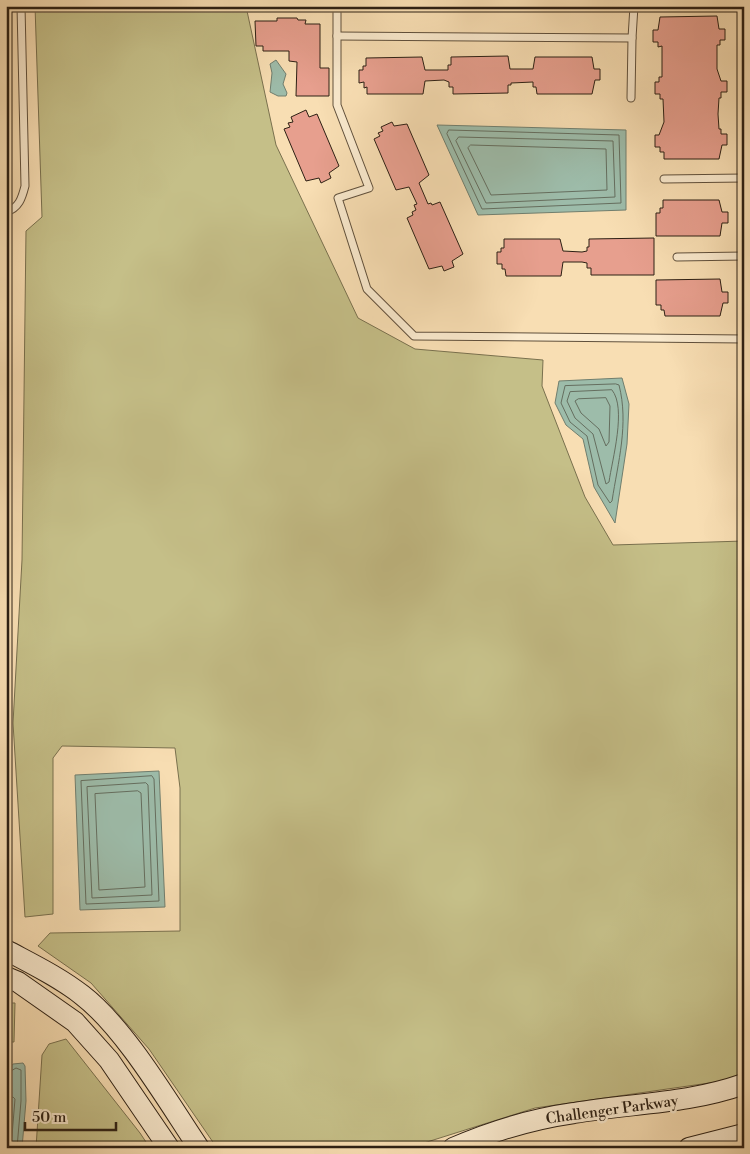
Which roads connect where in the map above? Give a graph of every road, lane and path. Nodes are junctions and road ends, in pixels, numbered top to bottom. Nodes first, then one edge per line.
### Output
1 (21, 6) edge
2 (337, 6) edge
3 (634, 6) edge
4 (337, 36) junction
5 (632, 38) junction
6 (631, 98) dead end
7 (744, 178) edge
8 (664, 179) dead end
9 (6, 212) edge
10 (744, 256) edge
11 (677, 257) dead end
12 (744, 339) edge
13 (6, 950) edge
14 (6, 977) edge
15 (744, 1084) edge
16 (744, 1134) edge
17 (169, 1148) edge
18 (199, 1148) edge
19 (453, 1148) edge
20 (689, 1148) edge

1 - 9 lane
2 - 4 lane
3 - 5 lane
4 - 5 lane
4 - 12 lane
5 - 6 lane
7 - 8 lane
10 - 11 lane
13 - 18 street
14 - 17 street
15 - 19 street, Challenger Parkway
16 - 20 street

